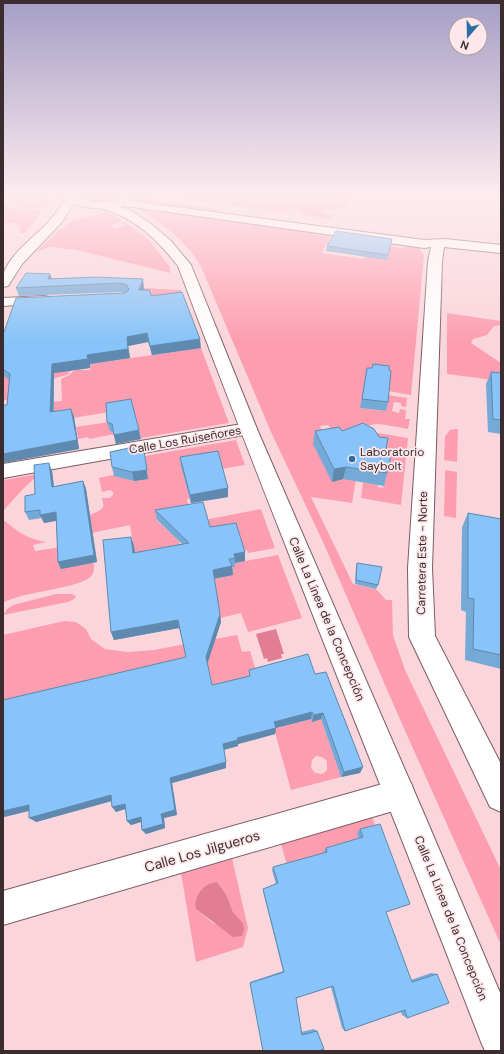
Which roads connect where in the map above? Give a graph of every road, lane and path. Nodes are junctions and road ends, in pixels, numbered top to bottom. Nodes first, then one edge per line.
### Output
1 (27, 243) edge
2 (34, 243) edge
3 (167, 243) edge
4 (438, 243) edge
5 (440, 243) edge
6 (501, 249) edge
7 (23, 255) junction
8 (3, 283) edge
9 (59, 300) edge
10 (3, 302) edge
11 (248, 429) junction
12 (3, 471) edge
13 (400, 794) junction
14 (501, 796) edge
15 (3, 908) edge
16 (501, 1042) edge

1 - 7 main road
2 - 7 main road
3 - 11 main road, Calle La Línea de la Concepción
4 - 14 main road, Carretera Este - Norte
5 - 6 main road
7 - 8 main road
9 - 10 main road
11 - 12 main road, Calle Los Ruiseñores
11 - 13 main road, Calle La Línea de la Concepción
13 - 15 main road, Calle Los Jilgueros
13 - 16 main road, Calle La Línea de la Concepción

